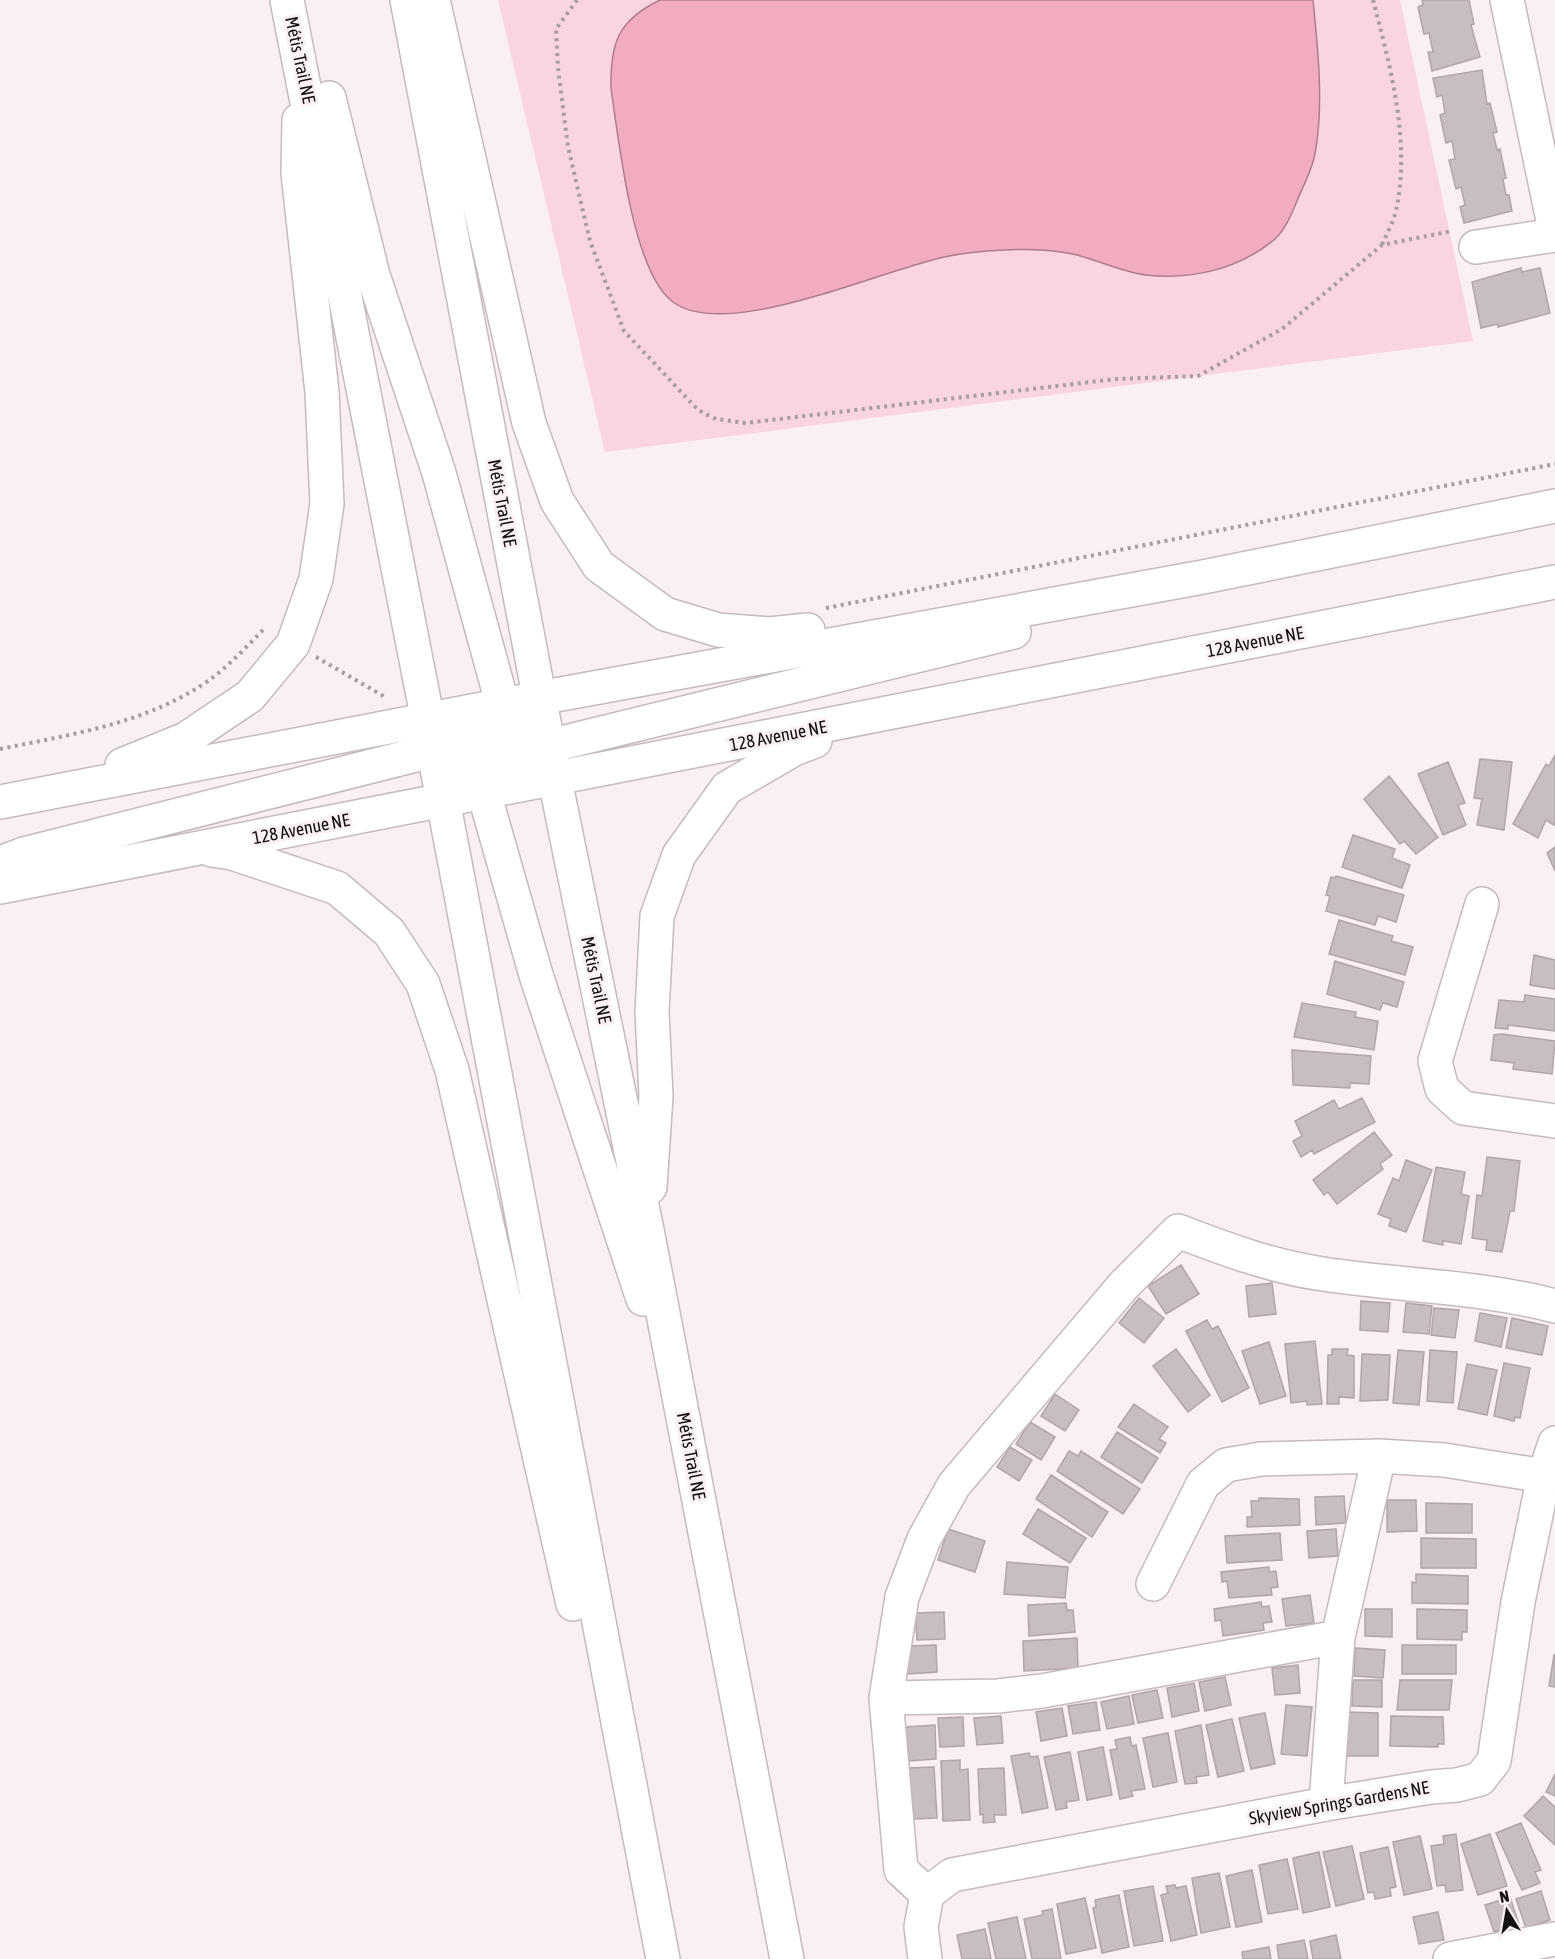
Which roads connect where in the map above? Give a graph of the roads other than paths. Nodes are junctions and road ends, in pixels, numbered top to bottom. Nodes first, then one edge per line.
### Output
1 (287, 0) edge
2 (305, 0) edge
3 (407, 0) edge
4 (433, 0) edge
5 (1507, 0) edge
6 (305, 83) junction
7 (1542, 102) edge
8 (1555, 232) edge
9 (1466, 239) road end
10 (1555, 506) edge
11 (1203, 577) junction
12 (1555, 582) edge
13 (539, 698) junction
14 (506, 714) junction
15 (873, 717) junction
16 (439, 739) junction
17 (537, 750) junction
18 (555, 780) junction
19 (478, 784) junction
20 (84, 786) junction
21 (442, 801) junction
22 (0, 802) edge
23 (200, 848) junction
24 (0, 863) edge
25 (0, 887) edge
26 (1482, 904) dead end
27 (1555, 1121) edge
28 (647, 1230) junction
29 (1555, 1306) edge
30 (685, 1429) junction
31 (1555, 1443) edge
32 (1379, 1456) junction
33 (1545, 1476) junction
34 (1152, 1584) dead end
35 (1338, 1637) junction
36 (886, 1698) junction
37 (1326, 1804) junction
38 (634, 1812) junction
39 (927, 1894) junction
40 (1555, 1939) edge
41 (663, 1959) edge
42 (787, 1959) edge
43 (925, 1959) edge
44 (1450, 1959) edge

1 - 6 main road, Métis Trail NE
2 - 14 main road
3 - 13 main road, Métis Trail NE
4 - 11 main road
5 - 7 main road
6 - 16 main road, Métis Trail NE
6 - 20 main road
7 - 8 main road
8 - 9 main road
10 - 11 main road
11 - 13 main road
11 - 17 main road
12 - 15 main road, 128 Avenue NE
13 - 14 main road
13 - 17 main road, Métis Trail NE
14 - 16 main road
14 - 17 main road
15 - 18 main road, 128 Avenue NE
15 - 28 main road
16 - 19 main road
16 - 20 main road
16 - 21 main road, Métis Trail NE
16 - 24 main road
17 - 18 main road
17 - 19 main road
18 - 19 main road, 128 Avenue NE
18 - 28 main road, Métis Trail NE
19 - 21 main road, 128 Avenue NE
19 - 30 main road
20 - 22 main road
21 - 23 main road, 128 Avenue NE
21 - 38 main road, Métis Trail NE
23 - 25 main road, 128 Avenue NE
23 - 38 main road
26 - 27 main road
28 - 30 main road, Métis Trail NE
29 - 36 main road
30 - 42 main road, Métis Trail NE
31 - 33 main road, Skyview Springs Gardens NE
32 - 33 main road
32 - 34 main road
32 - 35 main road
33 - 37 main road, Skyview Springs Gardens NE
35 - 36 main road
35 - 37 main road
36 - 39 main road
37 - 39 main road, Skyview Springs Gardens NE
38 - 41 main road, Métis Trail NE
39 - 43 main road
40 - 44 main road

